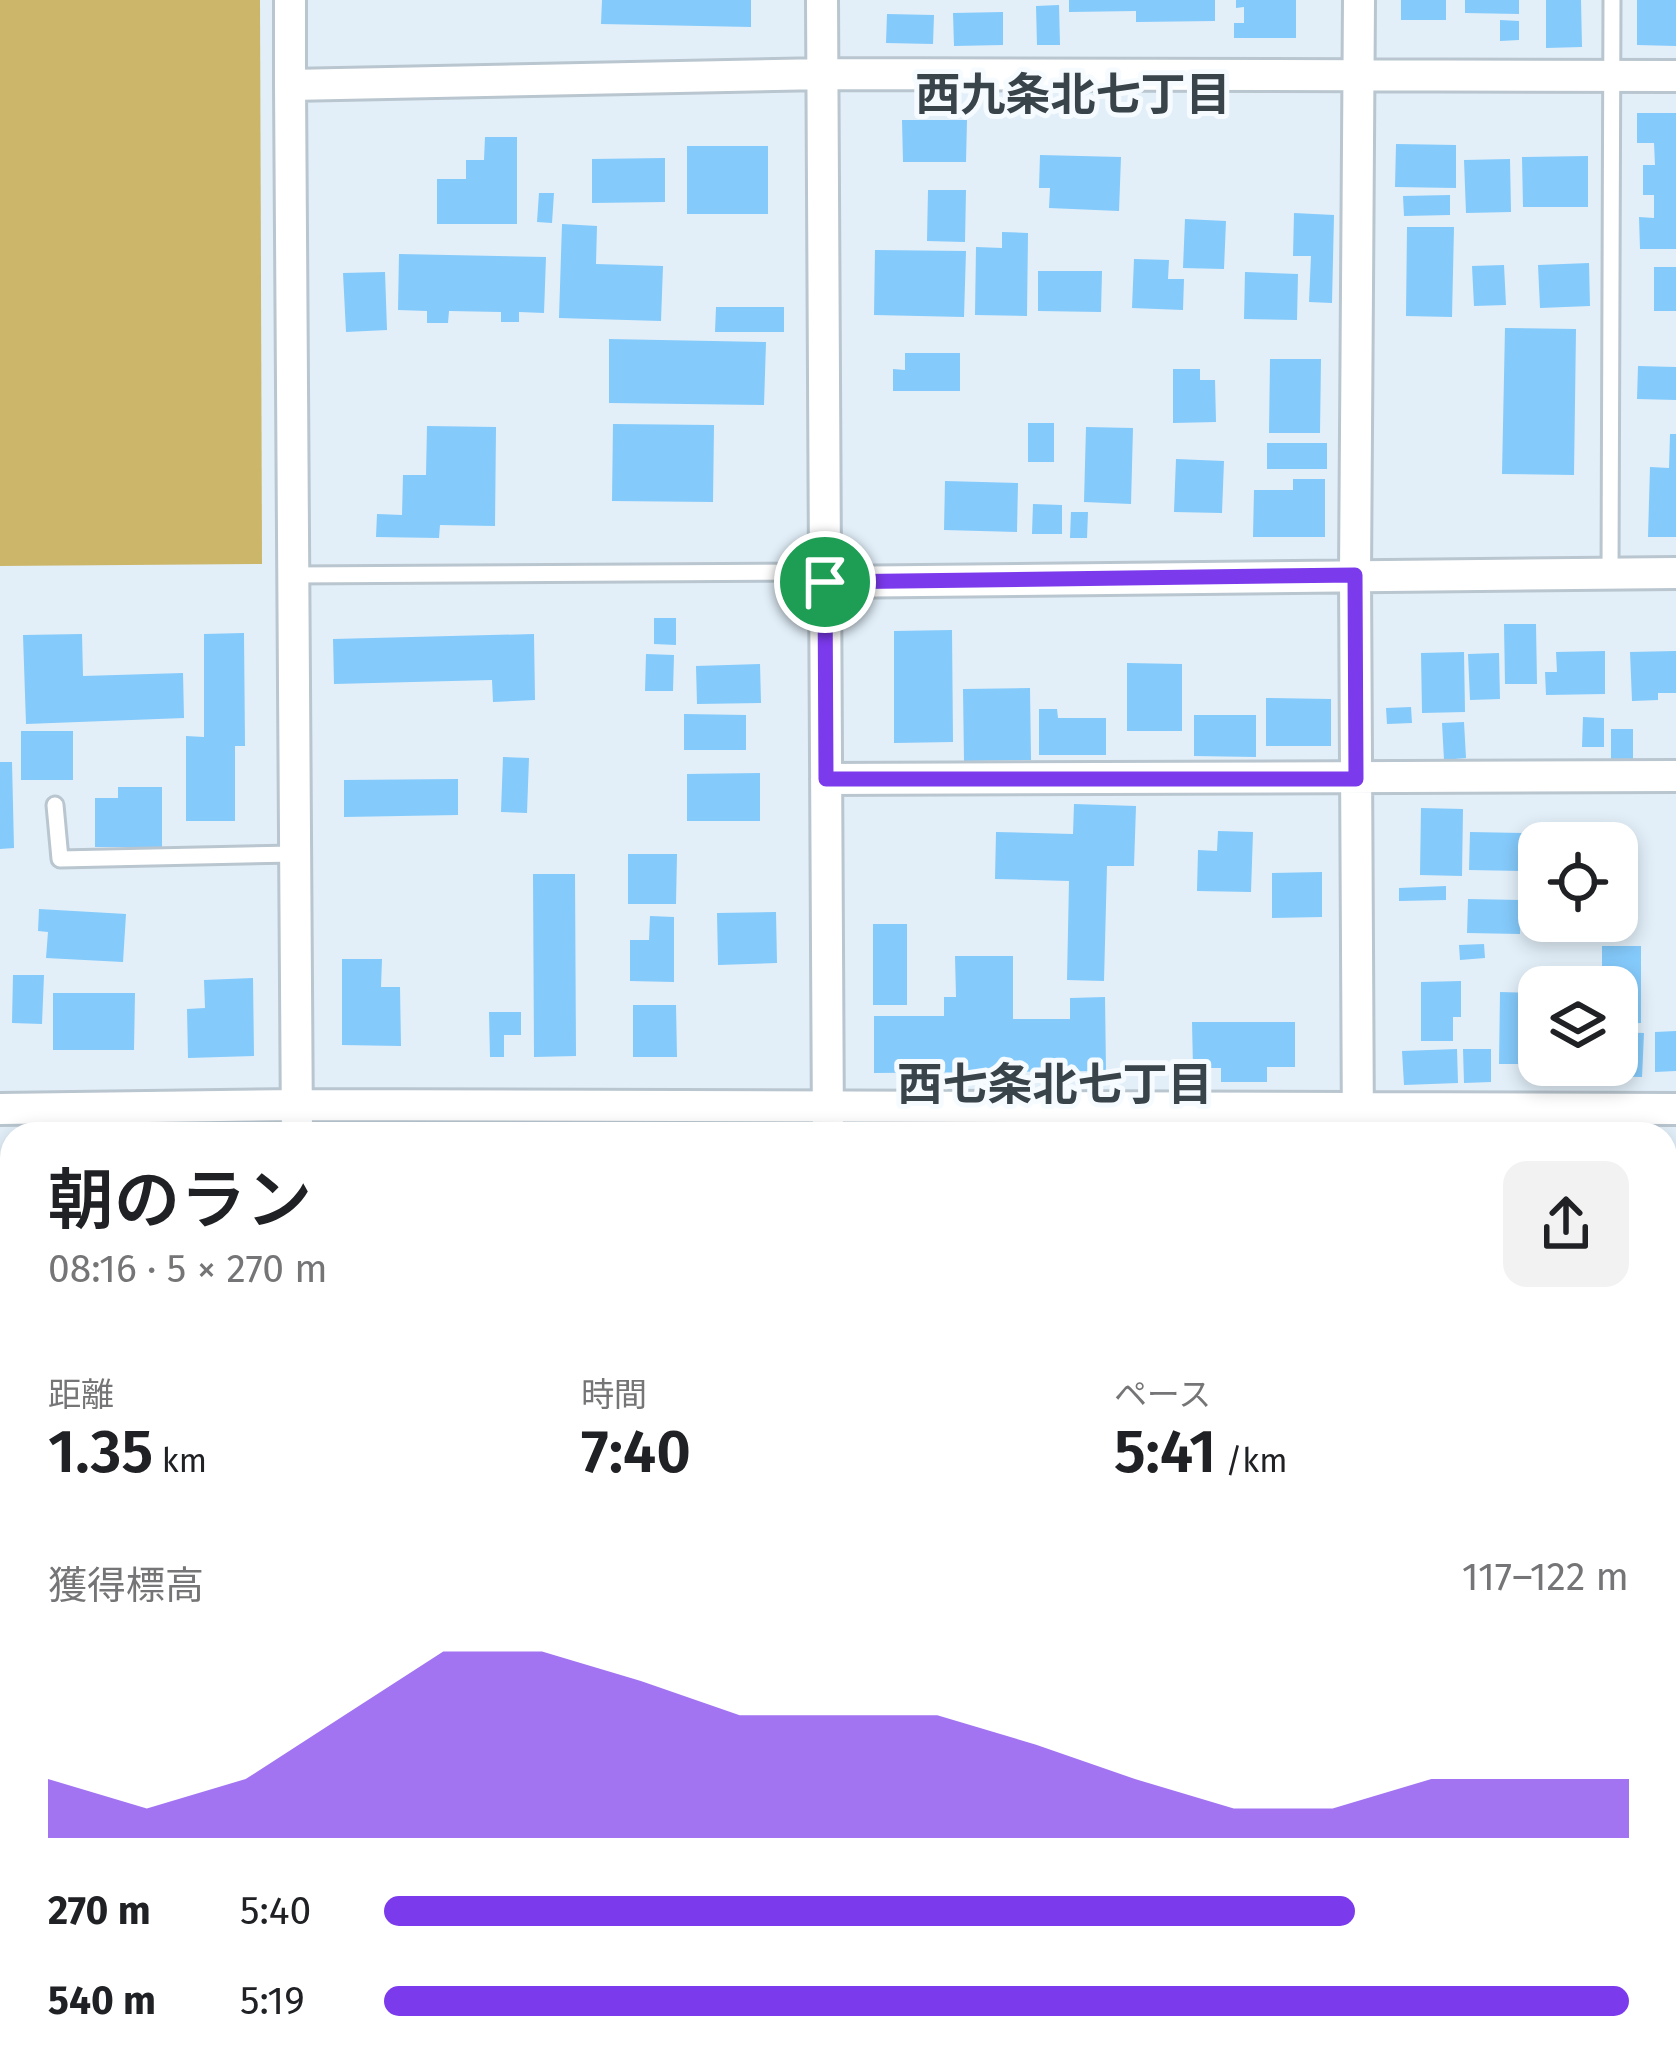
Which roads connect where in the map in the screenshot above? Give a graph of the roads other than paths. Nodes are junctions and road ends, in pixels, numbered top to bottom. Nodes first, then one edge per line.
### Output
1 (290, 0) edge
2 (822, 0) edge
3 (1359, 0) edge
4 (1612, 0) edge
5 (824, 74) junction
6 (1360, 76) junction
7 (1611, 76) junction
8 (1676, 76) edge
9 (290, 85) junction
10 (1676, 573) edge
11 (1610, 574) junction
12 (293, 575) junction
13 (1355, 575) junction
14 (825, 577) junction
15 (1676, 776) edge
16 (826, 779) junction
17 (1356, 779) junction
18 (56, 806) dead end
19 (295, 854) junction
20 (0, 1109) edge
21 (1676, 1109) edge
22 (297, 1119) edge
23 (828, 1120) edge
24 (1357, 1121) edge

1 - 9 street
2 - 5 street
3 - 6 street
4 - 7 lane
5 - 6 street
5 - 9 street
5 - 14 street
6 - 7 street
6 - 13 street
7 - 8 street
7 - 11 lane
9 - 12 street
10 - 11 street
11 - 13 street
12 - 14 lane
12 - 19 street
13 - 14 street
13 - 17 street
14 - 16 street
15 - 17 street
16 - 17 street
16 - 23 street
17 - 24 street
18 - 19 lane
19 - 22 street
20 - 22 street
21 - 24 street
22 - 23 street
23 - 24 street

